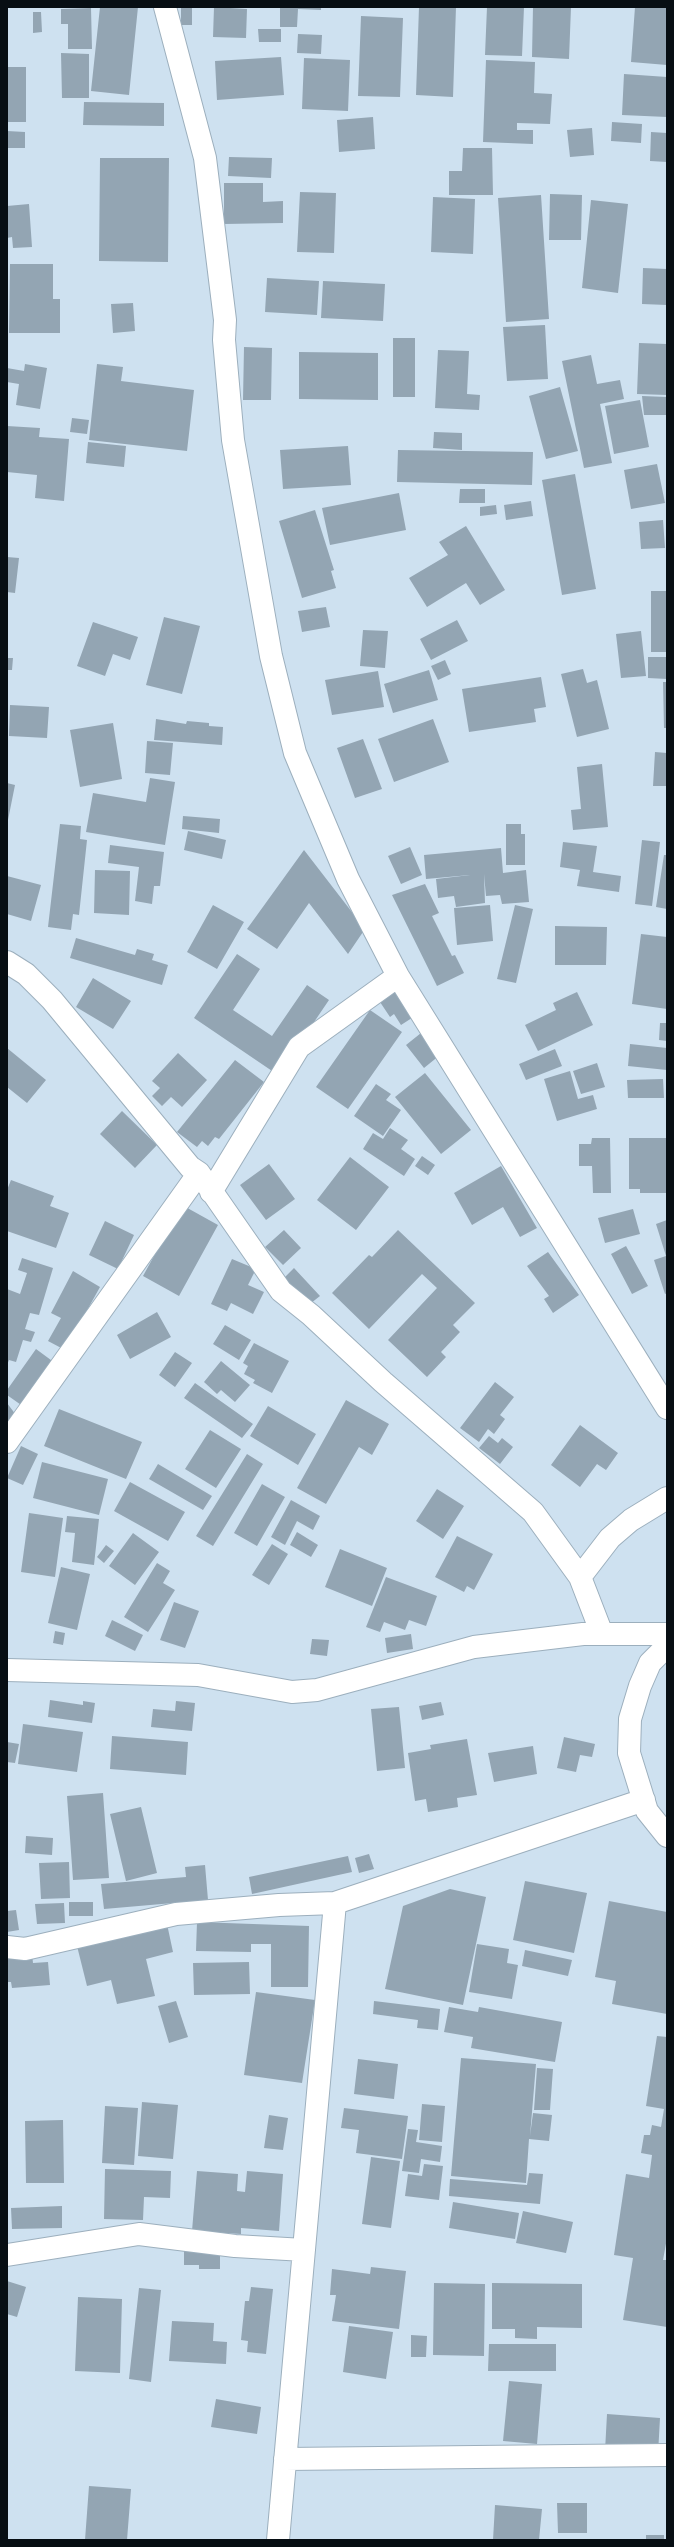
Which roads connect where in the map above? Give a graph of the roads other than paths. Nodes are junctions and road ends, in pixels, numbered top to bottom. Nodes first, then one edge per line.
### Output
1 (165, 7) edge
2 (7, 962) edge
3 (398, 976) junction
4 (199, 1173) junction
5 (211, 1192) junction
6 (667, 1408) edge
7 (7, 1442) edge
8 (667, 1498) edge
9 (580, 1577) junction
10 (602, 1634) junction
11 (667, 1634) edge
12 (667, 1646) edge
13 (7, 1670) edge
14 (644, 1800) junction
15 (667, 1836) edge
16 (335, 1903) junction
17 (7, 1947) edge
18 (304, 2250) junction
19 (7, 2255) edge
20 (667, 2455) edge
21 (285, 2459) junction
22 (278, 2540) edge

1 - 3 street
2 - 4 street
3 - 5 street
3 - 6 street
4 - 5 street
4 - 7 street
5 - 9 street
8 - 9 street
9 - 10 street
10 - 11 street
10 - 13 street
12 - 14 street
14 - 15 street
14 - 16 street
16 - 17 street
16 - 18 street
18 - 19 street
18 - 21 street
20 - 21 street
21 - 22 street

